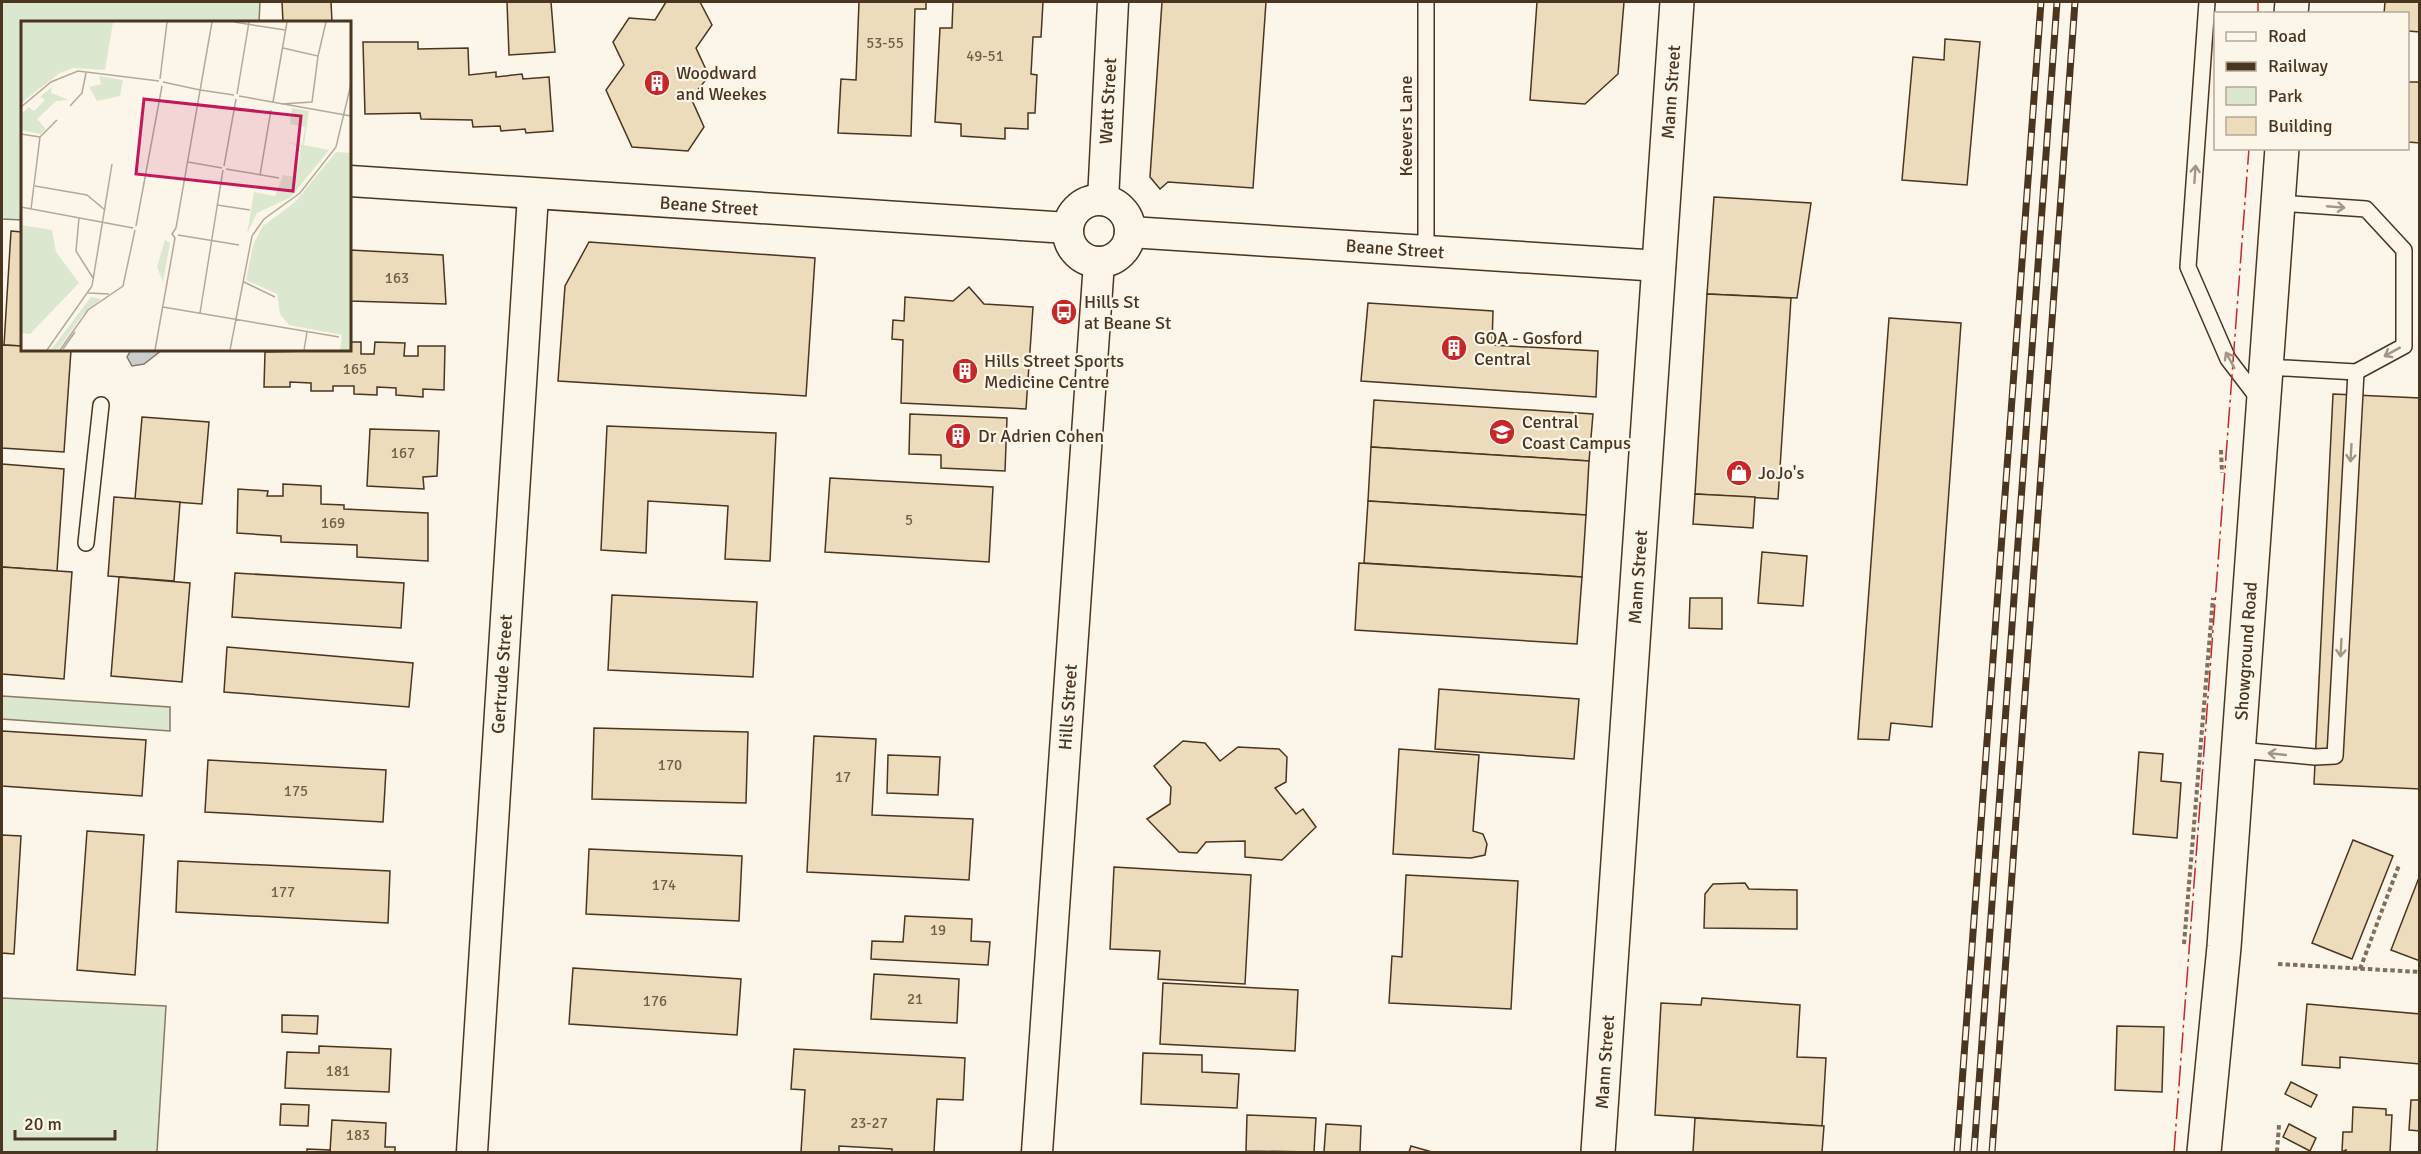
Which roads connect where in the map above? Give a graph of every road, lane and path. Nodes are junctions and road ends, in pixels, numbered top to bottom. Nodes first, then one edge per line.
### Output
1 (1113, 2) edge
2 (1425, 2) edge
3 (1677, 2) edge
4 (2207, 2) edge
5 (2282, 150) edge
6 (351, 182) edge
7 (533, 195) junction
8 (1103, 200) junction
9 (2278, 203) junction
10 (1068, 228) junction
11 (1130, 232) junction
12 (1425, 251) junction
13 (1099, 262) junction
14 (1660, 266) junction
15 (2267, 367) junction
16 (2356, 372) junction
17 (101, 405) dead end
18 (2264, 407) junction
19 (2221, 450) dead end
20 (2222, 479) dead end
21 (86, 543) dead end
22 (2214, 586) dead end
23 (2239, 750) junction
24 (2399, 865) dead end
25 (2184, 944) dead end
26 (2278, 964) dead end
27 (2360, 969) junction
28 (2420, 972) edge
29 (2279, 1125) dead end
30 (472, 1152) edge
31 (1037, 1152) edge
32 (1598, 1152) edge
33 (2204, 1152) edge
34 (2277, 1152) edge

1 - 8 street, Watt Street
2 - 12 lane, Keevers Lane
3 - 14 main road, Mann Street
18 -> 4 lane
5 - 9 main road, Showground Road
6 - 7 street, Beane Street
7 - 10 street, Beane Street
7 - 30 street, Gertrude Street
8 - 10 street
8 - 11 street
9 - 15 main road, Showground Road
9 -> 16 lane
10 - 13 street
11 - 12 street, Beane Street
11 - 13 street
12 - 14 street, Beane Street
13 - 31 street, Hills Street
14 - 32 main road, Mann Street
15 - 16 lane
15 - 18 main road, Showground Road
16 -> 23 lane
17 - 21 lane
18 - 23 main road, Showground Road
19 - 20 path
22 - 25 path
23 - 33 main road, Showground Road
24 - 27 path
26 - 27 path
27 - 28 path
29 - 34 path

